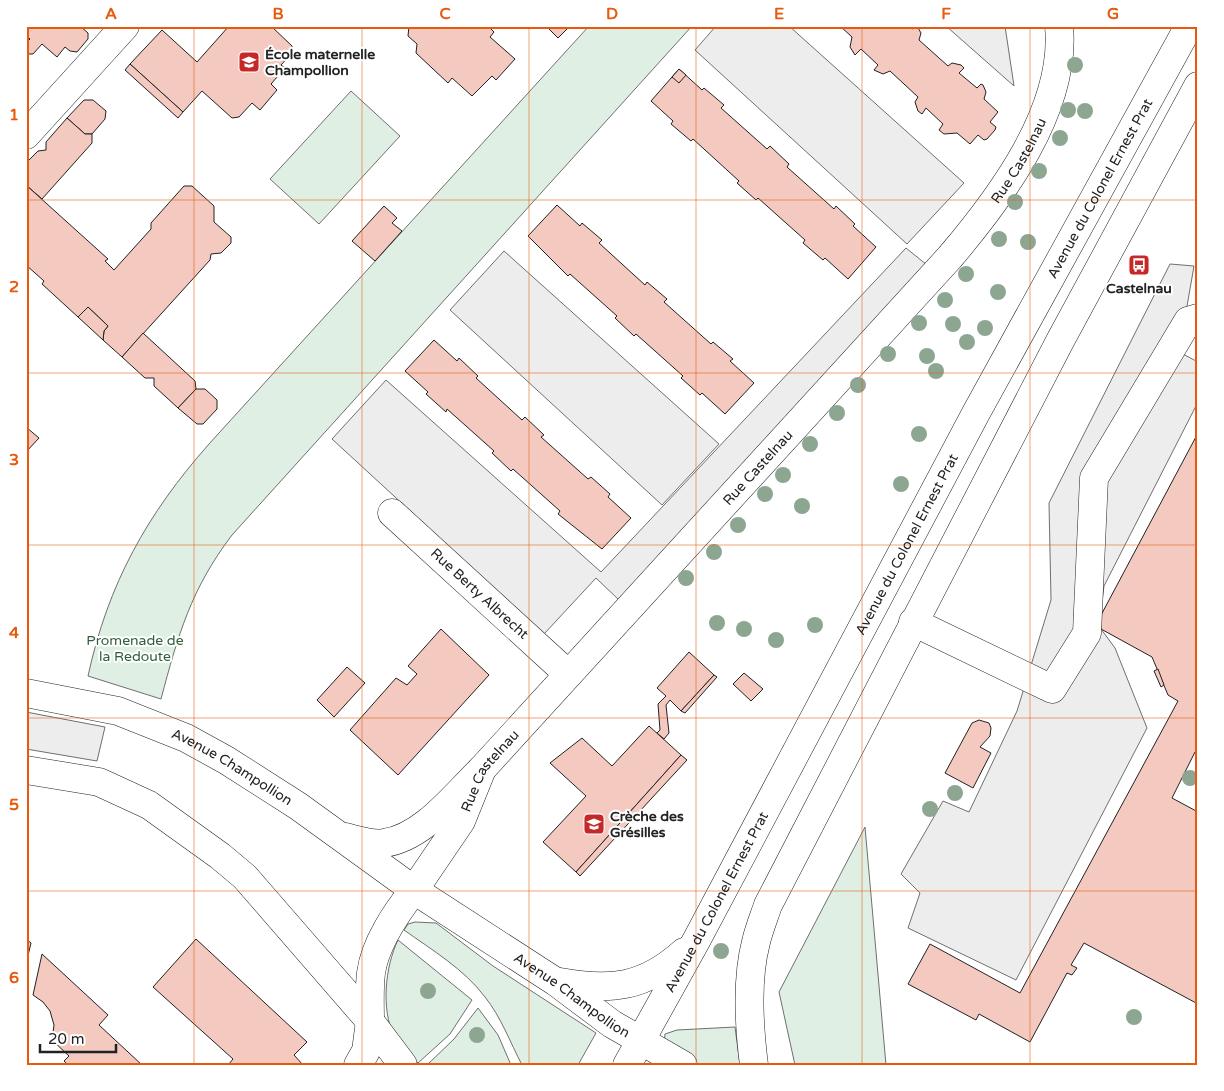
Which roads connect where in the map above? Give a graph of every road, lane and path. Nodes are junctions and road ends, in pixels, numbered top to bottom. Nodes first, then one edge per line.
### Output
1 (125, 26) edge
2 (1059, 26) edge
3 (1190, 26) edge
4 (1198, 86) edge
5 (26, 136) edge
6 (1194, 313) edge
7 (392, 512) dead end
8 (913, 622) junction
9 (568, 674) junction
10 (26, 693) edge
11 (482, 769) junction
12 (26, 770) edge
13 (339, 835) junction
14 (414, 890) junction
15 (696, 941) junction
16 (556, 982) junction
17 (370, 1020) junction
18 (641, 1039) junction
19 (358, 1065) edge
20 (403, 1065) edge
21 (627, 1065) edge
22 (683, 1065) edge
23 (754, 1065) edge

1 - 5 main road
2 - 9 main road, Rue Castelnau
3 - 15 main road, Avenue du Colonel Ernest Prat
4 - 8 main road
6 - 8 main road
7 - 9 main road, Rue Berty Albrecht
8 - 23 main road
9 - 11 main road, Rue Castelnau
10 - 13 main road, Avenue Champollion
11 - 13 main road
11 - 14 main road, Rue Castelnau
12 - 17 main road
13 - 14 main road, Avenue Champollion
14 - 16 main road, Avenue Champollion
14 - 17 main road
15 - 16 main road
15 - 18 main road, Avenue du Colonel Ernest Prat
16 - 18 main road, Avenue Champollion
17 - 19 main road
17 - 20 main road
18 - 21 main road, Avenue du Colonel Ernest Prat
18 - 22 main road, Avenue Champollion

